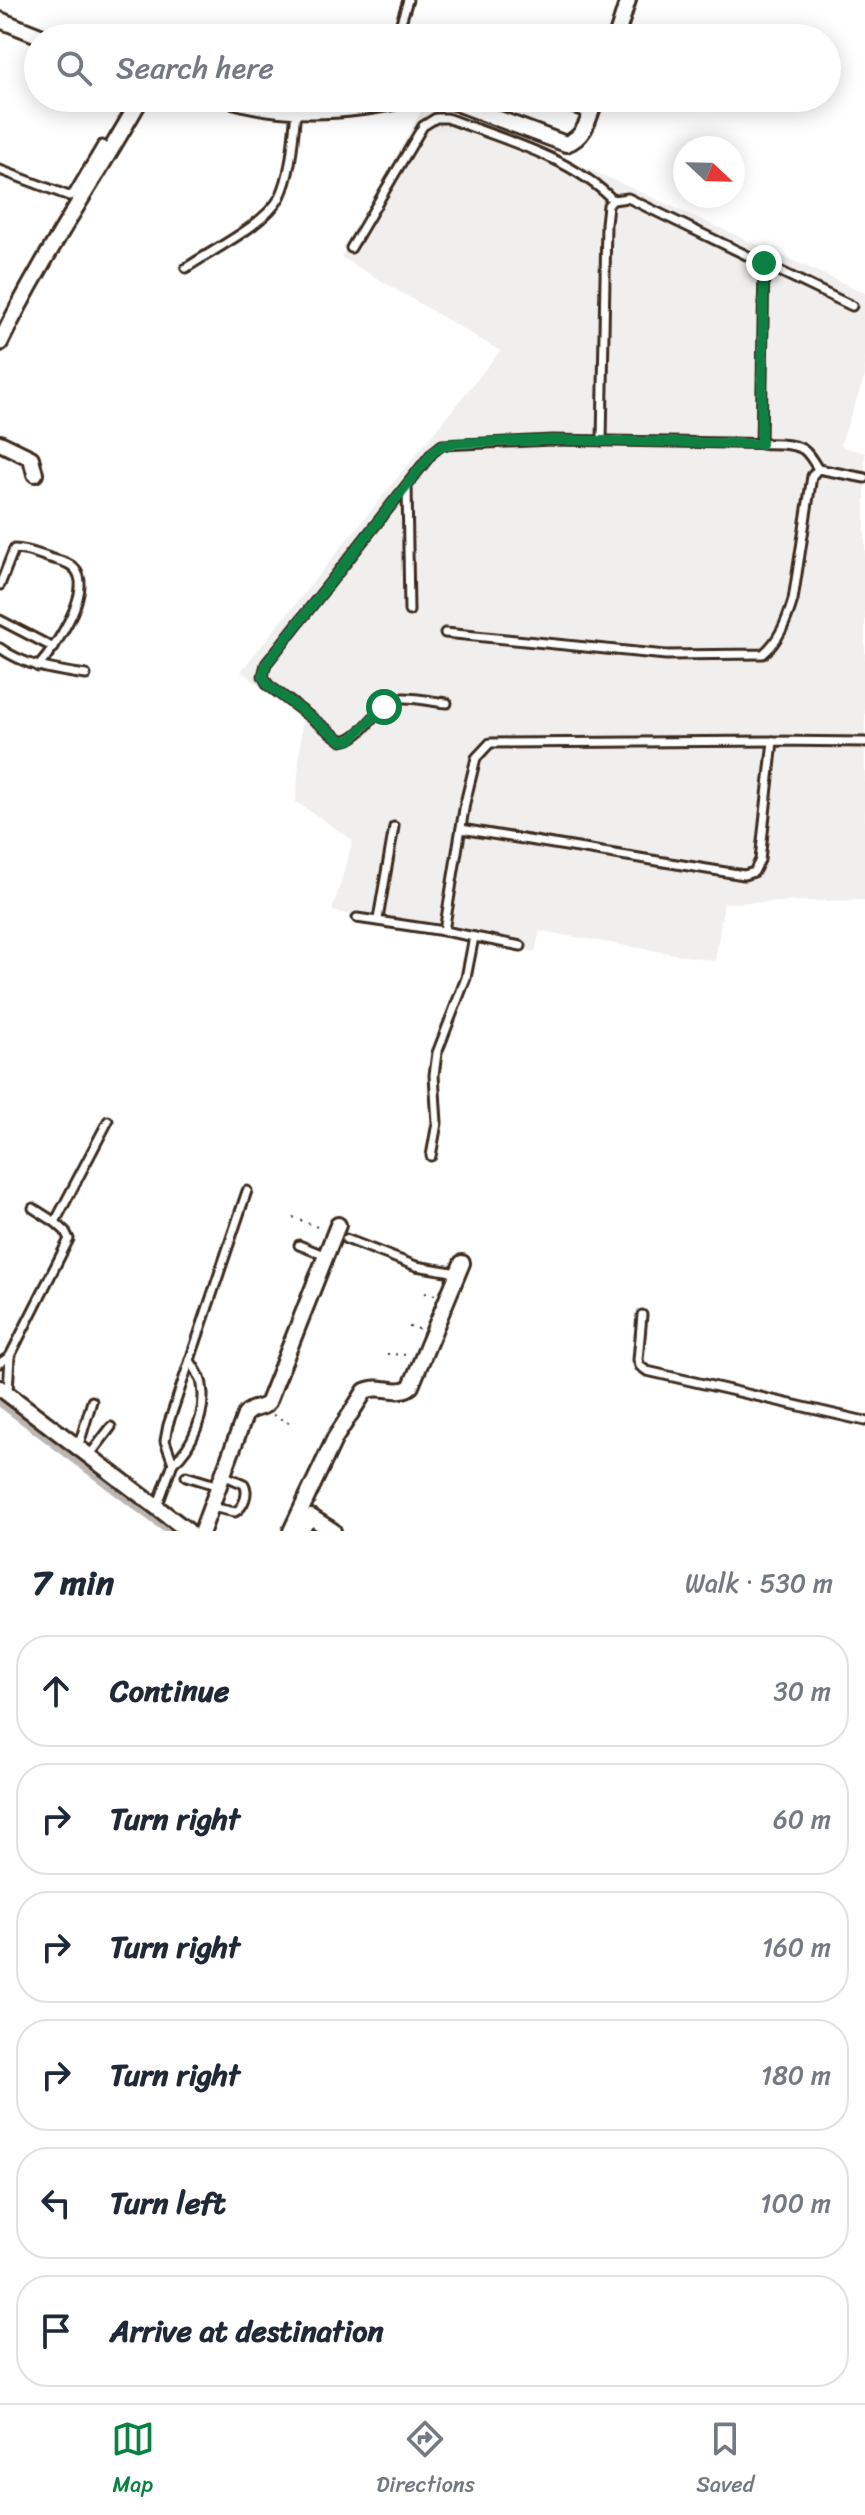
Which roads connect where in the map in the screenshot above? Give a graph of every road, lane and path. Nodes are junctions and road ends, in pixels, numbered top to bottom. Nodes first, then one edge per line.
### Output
1 (408, 0) edge
2 (628, 0) edge
3 (0, 20) edge
4 (400, 24) edge
5 (620, 24) edge
6 (24, 30) edge
7 (133, 112) edge
8 (301, 112) edge
9 (497, 112) edge
10 (584, 112) edge
11 (590, 114) joint
12 (102, 145) dead end
13 (0, 170) edge
14 (613, 200) junction
15 (351, 248) dead end
16 (764, 263) junction
17 (186, 268) dead end
18 (852, 306) dead end
19 (0, 343) edge
20 (602, 441) junction
21 (0, 443) edge
22 (761, 444) junction
23 (818, 469) junction
24 (35, 474) dead end
25 (865, 478) edge
26 (407, 484) junction
27 (0, 585) edge
28 (409, 611) dead end
29 (0, 620) edge
30 (445, 633) dead end
31 (0, 648) edge
32 (54, 648) junction
33 (38, 667) junction
34 (86, 675) dead end
35 (447, 703) dead end
36 (773, 741) junction
37 (865, 742) edge
38 (394, 827) dead end
39 (461, 829) junction
40 (357, 918) dead end
41 (378, 919) junction
42 (444, 931) junction
43 (474, 937) junction
44 (521, 946) dead end
45 (108, 1121) dead end
46 (431, 1156) dead end
47 (247, 1191) dead end
48 (33, 1208) dead end
49 (293, 1217) dead end
50 (55, 1222) junction
51 (339, 1233) junction
52 (299, 1245) dead end
53 (326, 1256) junction
54 (460, 1268) joint
55 (642, 1315) dead end
56 (387, 1354) dead end
57 (425, 1355) junction
58 (10, 1356) junction
59 (191, 1362) junction
60 (0, 1363) edge
61 (4, 1391) edge
62 (92, 1401) dead end
63 (865, 1421) edge
64 (111, 1427) dead end
65 (83, 1452) junction
66 (173, 1463) junction
67 (186, 1476) dead end
68 (221, 1481) junction
69 (211, 1507) junction
70 (157, 1508) junction
71 (188, 1531) edge
72 (202, 1531) edge
73 (291, 1531) edge
74 (299, 1531) edge
75 (333, 1531) edge

1 - 4 lane
2 - 5 street
3 - 6 street
7 - 19 street
8 - 17 lane
9 - 11 street
10 - 11 lane
12 - 13 lane
14 - 15 lane
14 - 16 lane
14 - 20 lane
16 - 18 lane
16 - 22 lane
20 - 22 lane
20 - 26 lane
21 - 24 street
22 - 23 lane
23 - 25 lane
23 - 30 lane
26 - 28 lane
26 - 35 lane
27 - 32 lane
29 - 32 lane
31 - 33 lane
32 - 33 lane
33 - 34 lane
36 - 37 lane
36 - 39 lane
36 - 39 lane
38 - 41 lane
39 - 42 lane
40 - 41 lane
41 - 42 lane
42 - 43 lane
43 - 44 lane
43 - 46 lane
45 - 50 lane
47 - 59 lane
48 - 50 lane
49 - 51 path
50 - 58 lane
51 - 53 street
51 - 54 lane
52 - 53 lane
53 - 68 street
54 - 57 street
55 - 63 lane
56 - 57 path
57 - 73 street
58 - 60 lane
58 - 61 lane
59 - 66 lane
59 - 66 lane
61 - 65 street
62 - 65 lane
64 - 65 lane
65 - 70 street
66 - 70 lane
67 - 68 lane
68 - 69 street
68 - 69 lane
69 - 72 street
70 - 71 street
74 - 75 street

